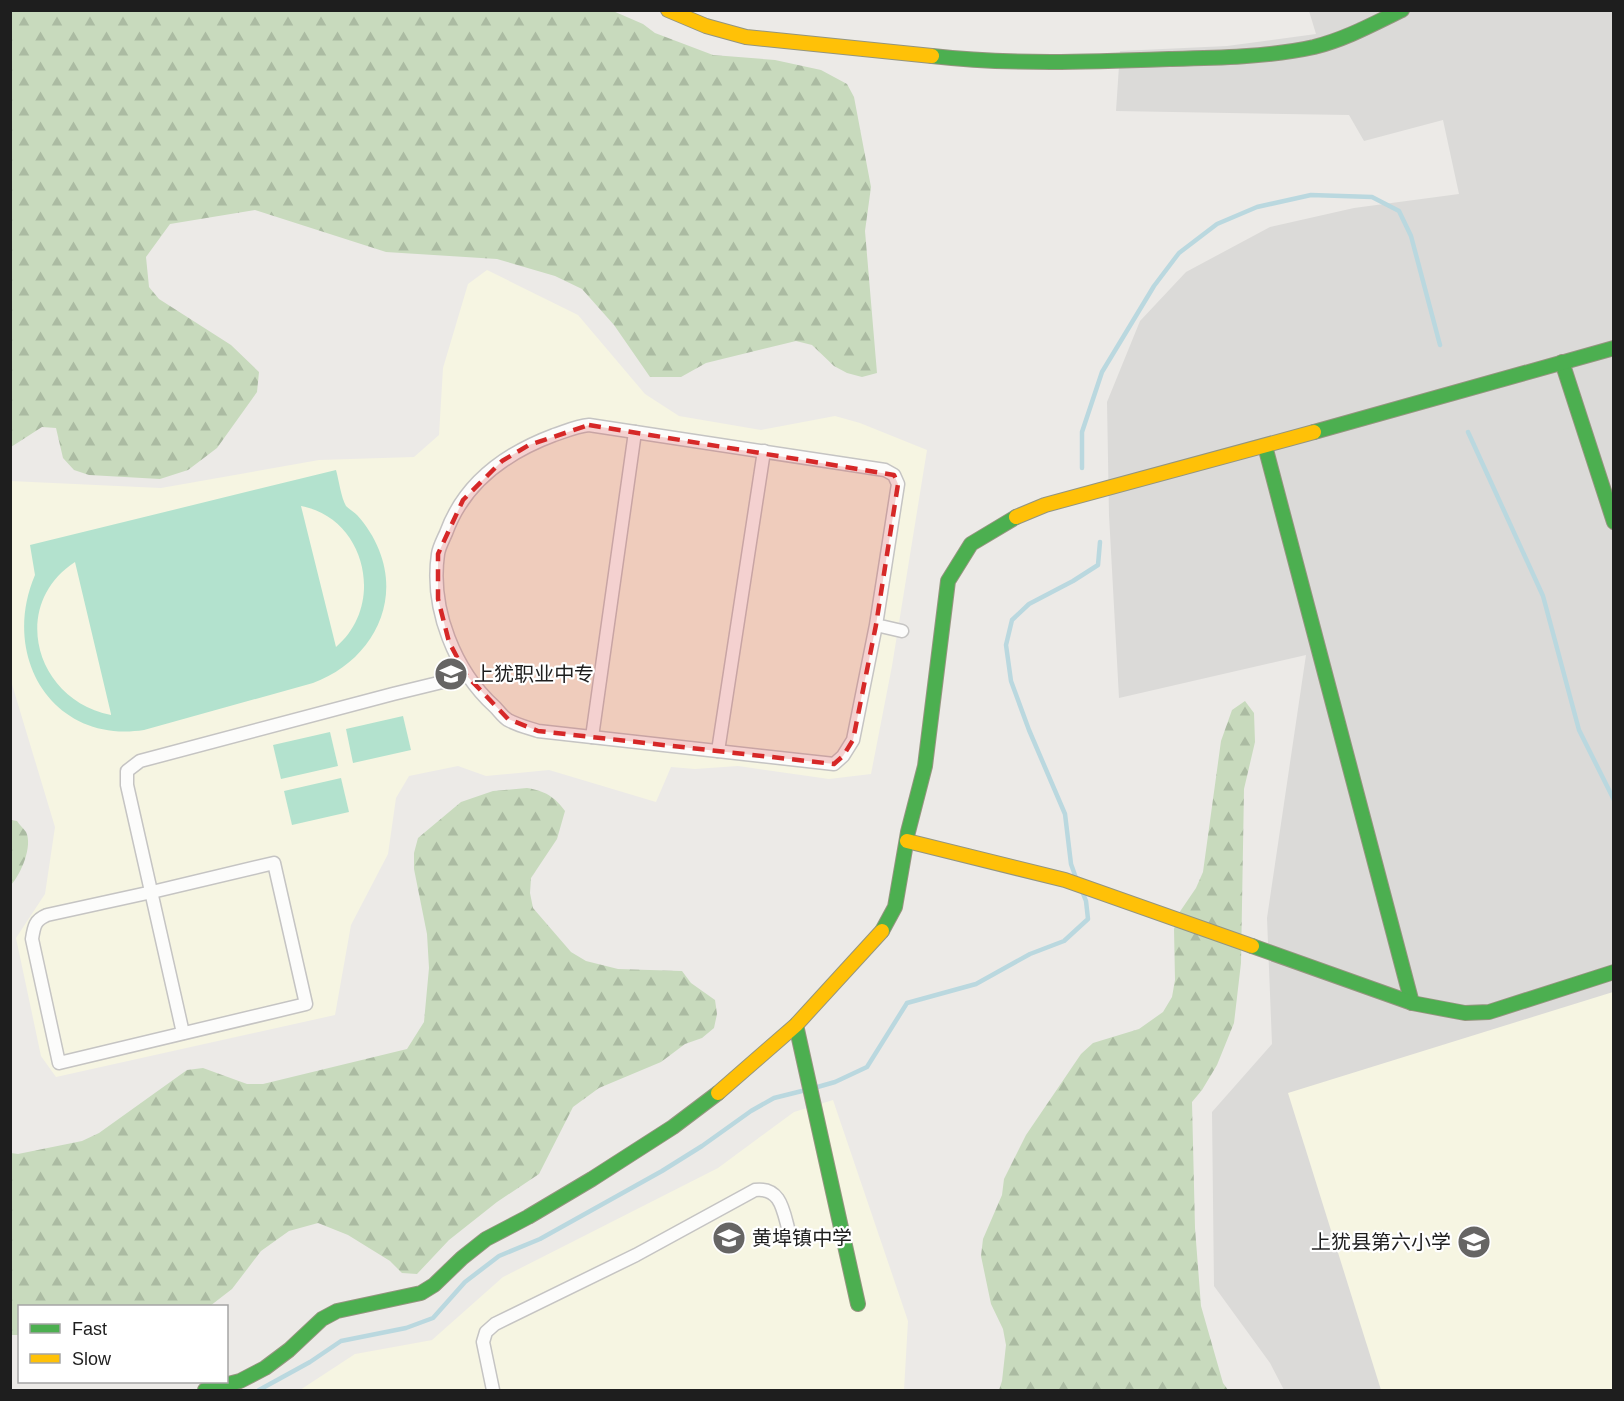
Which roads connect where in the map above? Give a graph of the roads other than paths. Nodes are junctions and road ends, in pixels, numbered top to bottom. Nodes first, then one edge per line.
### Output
1 (668, 10) edge
2 (1402, 10) edge
3 (1614, 348) edge
4 (1562, 363) junction
5 (635, 432) junction
6 (1265, 446) junction
7 (764, 451) junction
8 (1614, 522) edge
9 (876, 625) junction
10 (902, 632) dead end
11 (467, 676) junction
12 (592, 737) junction
13 (718, 751) junction
14 (907, 841) junction
15 (152, 892) junction
16 (1614, 972) edge
17 (1412, 1003) junction
18 (796, 1025) junction
19 (183, 1033) junction
20 (788, 1228) dead end
21 (858, 1304) dead end
22 (205, 1390) edge
23 (493, 1390) edge

1 - 2 street
3 - 4 street
4 - 6 street
4 - 8 street
5 - 7 street
5 - 11 street
5 - 12 street
6 - 14 street
6 - 17 street
7 - 9 street
7 - 13 street
9 - 10 street
9 - 13 street
11 - 12 street
11 - 15 street
12 - 13 street
14 - 17 street
14 - 18 street
15 - 19 street
15 - 19 street
15 - 19 street
16 - 17 street
18 - 21 street
18 - 22 street
20 - 23 street

